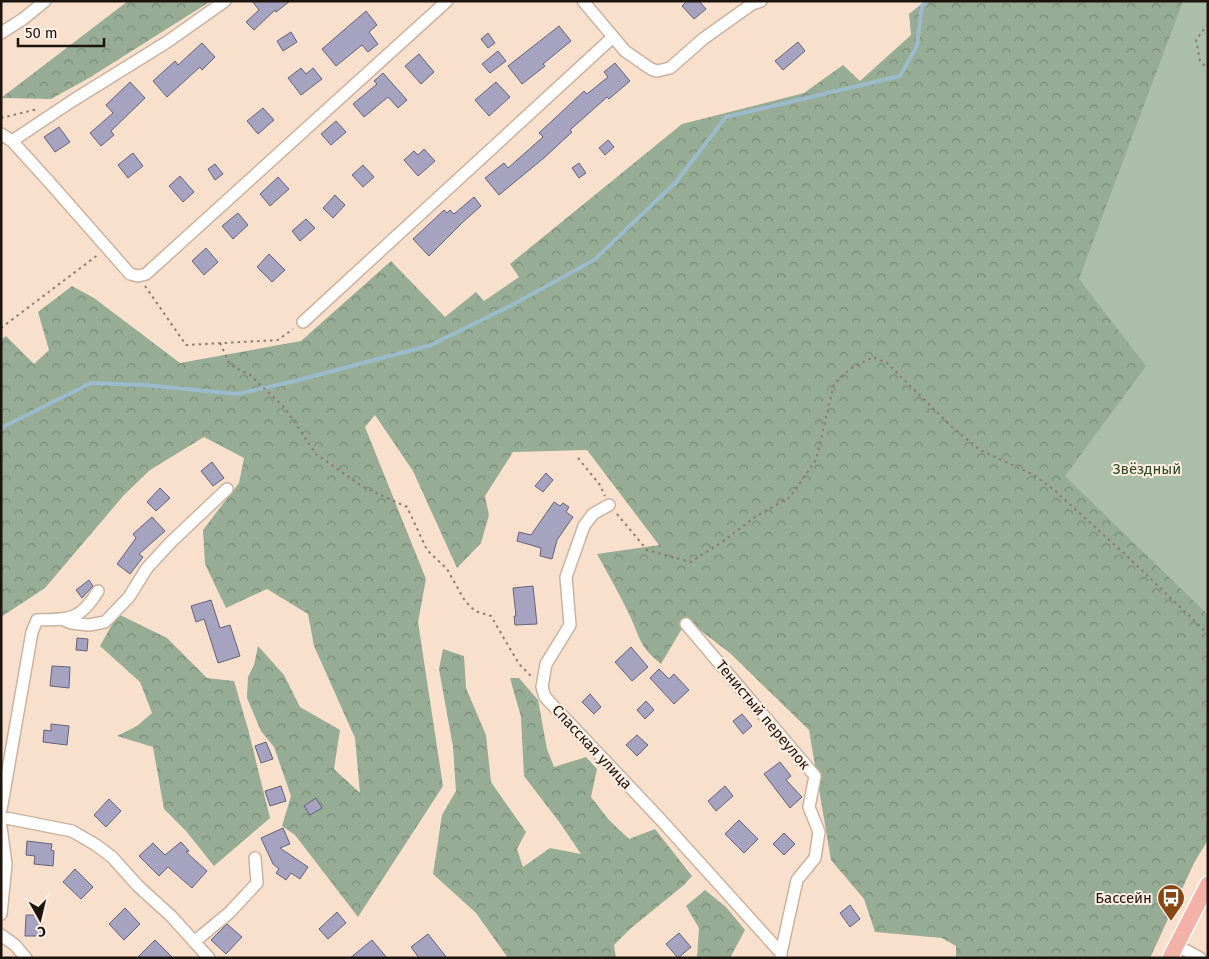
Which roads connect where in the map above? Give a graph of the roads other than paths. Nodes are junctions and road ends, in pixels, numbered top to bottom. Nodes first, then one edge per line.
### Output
1 (45, 1) edge
2 (225, 1) edge
3 (448, 1) edge
4 (583, 1) edge
5 (761, 1) edge
6 (1, 33) edge
7 (613, 37) junction
8 (1, 134) edge
9 (12, 142) junction
10 (303, 322) road end
11 (227, 489) dead end
12 (609, 505) road end
13 (98, 591) dead end
14 (63, 619) junction
15 (686, 624) dead end
16 (1, 810) edge
17 (1, 817) edge
18 (1, 827) edge
19 (255, 858) dead end
20 (1208, 884) edge
21 (1, 914) edge
22 (1, 935) edge
23 (194, 942) junction
24 (1173, 951) edge
25 (781, 956) edge
26 (26, 958) edge
27 (209, 958) edge
28 (1200, 958) edge

1 - 6 street
2 - 9 street
3 - 9 street
4 - 7 street
5 - 7 street
7 - 10 street
8 - 9 street
11 - 14 street
12 - 25 street, Спасская улица
13 - 14 street
14 - 16 street
15 - 25 street, Тенистый переулок
17 - 23 street
18 - 21 street
19 - 23 street
20 - 24 main road
22 - 26 street
23 - 27 street
24 - 28 street

